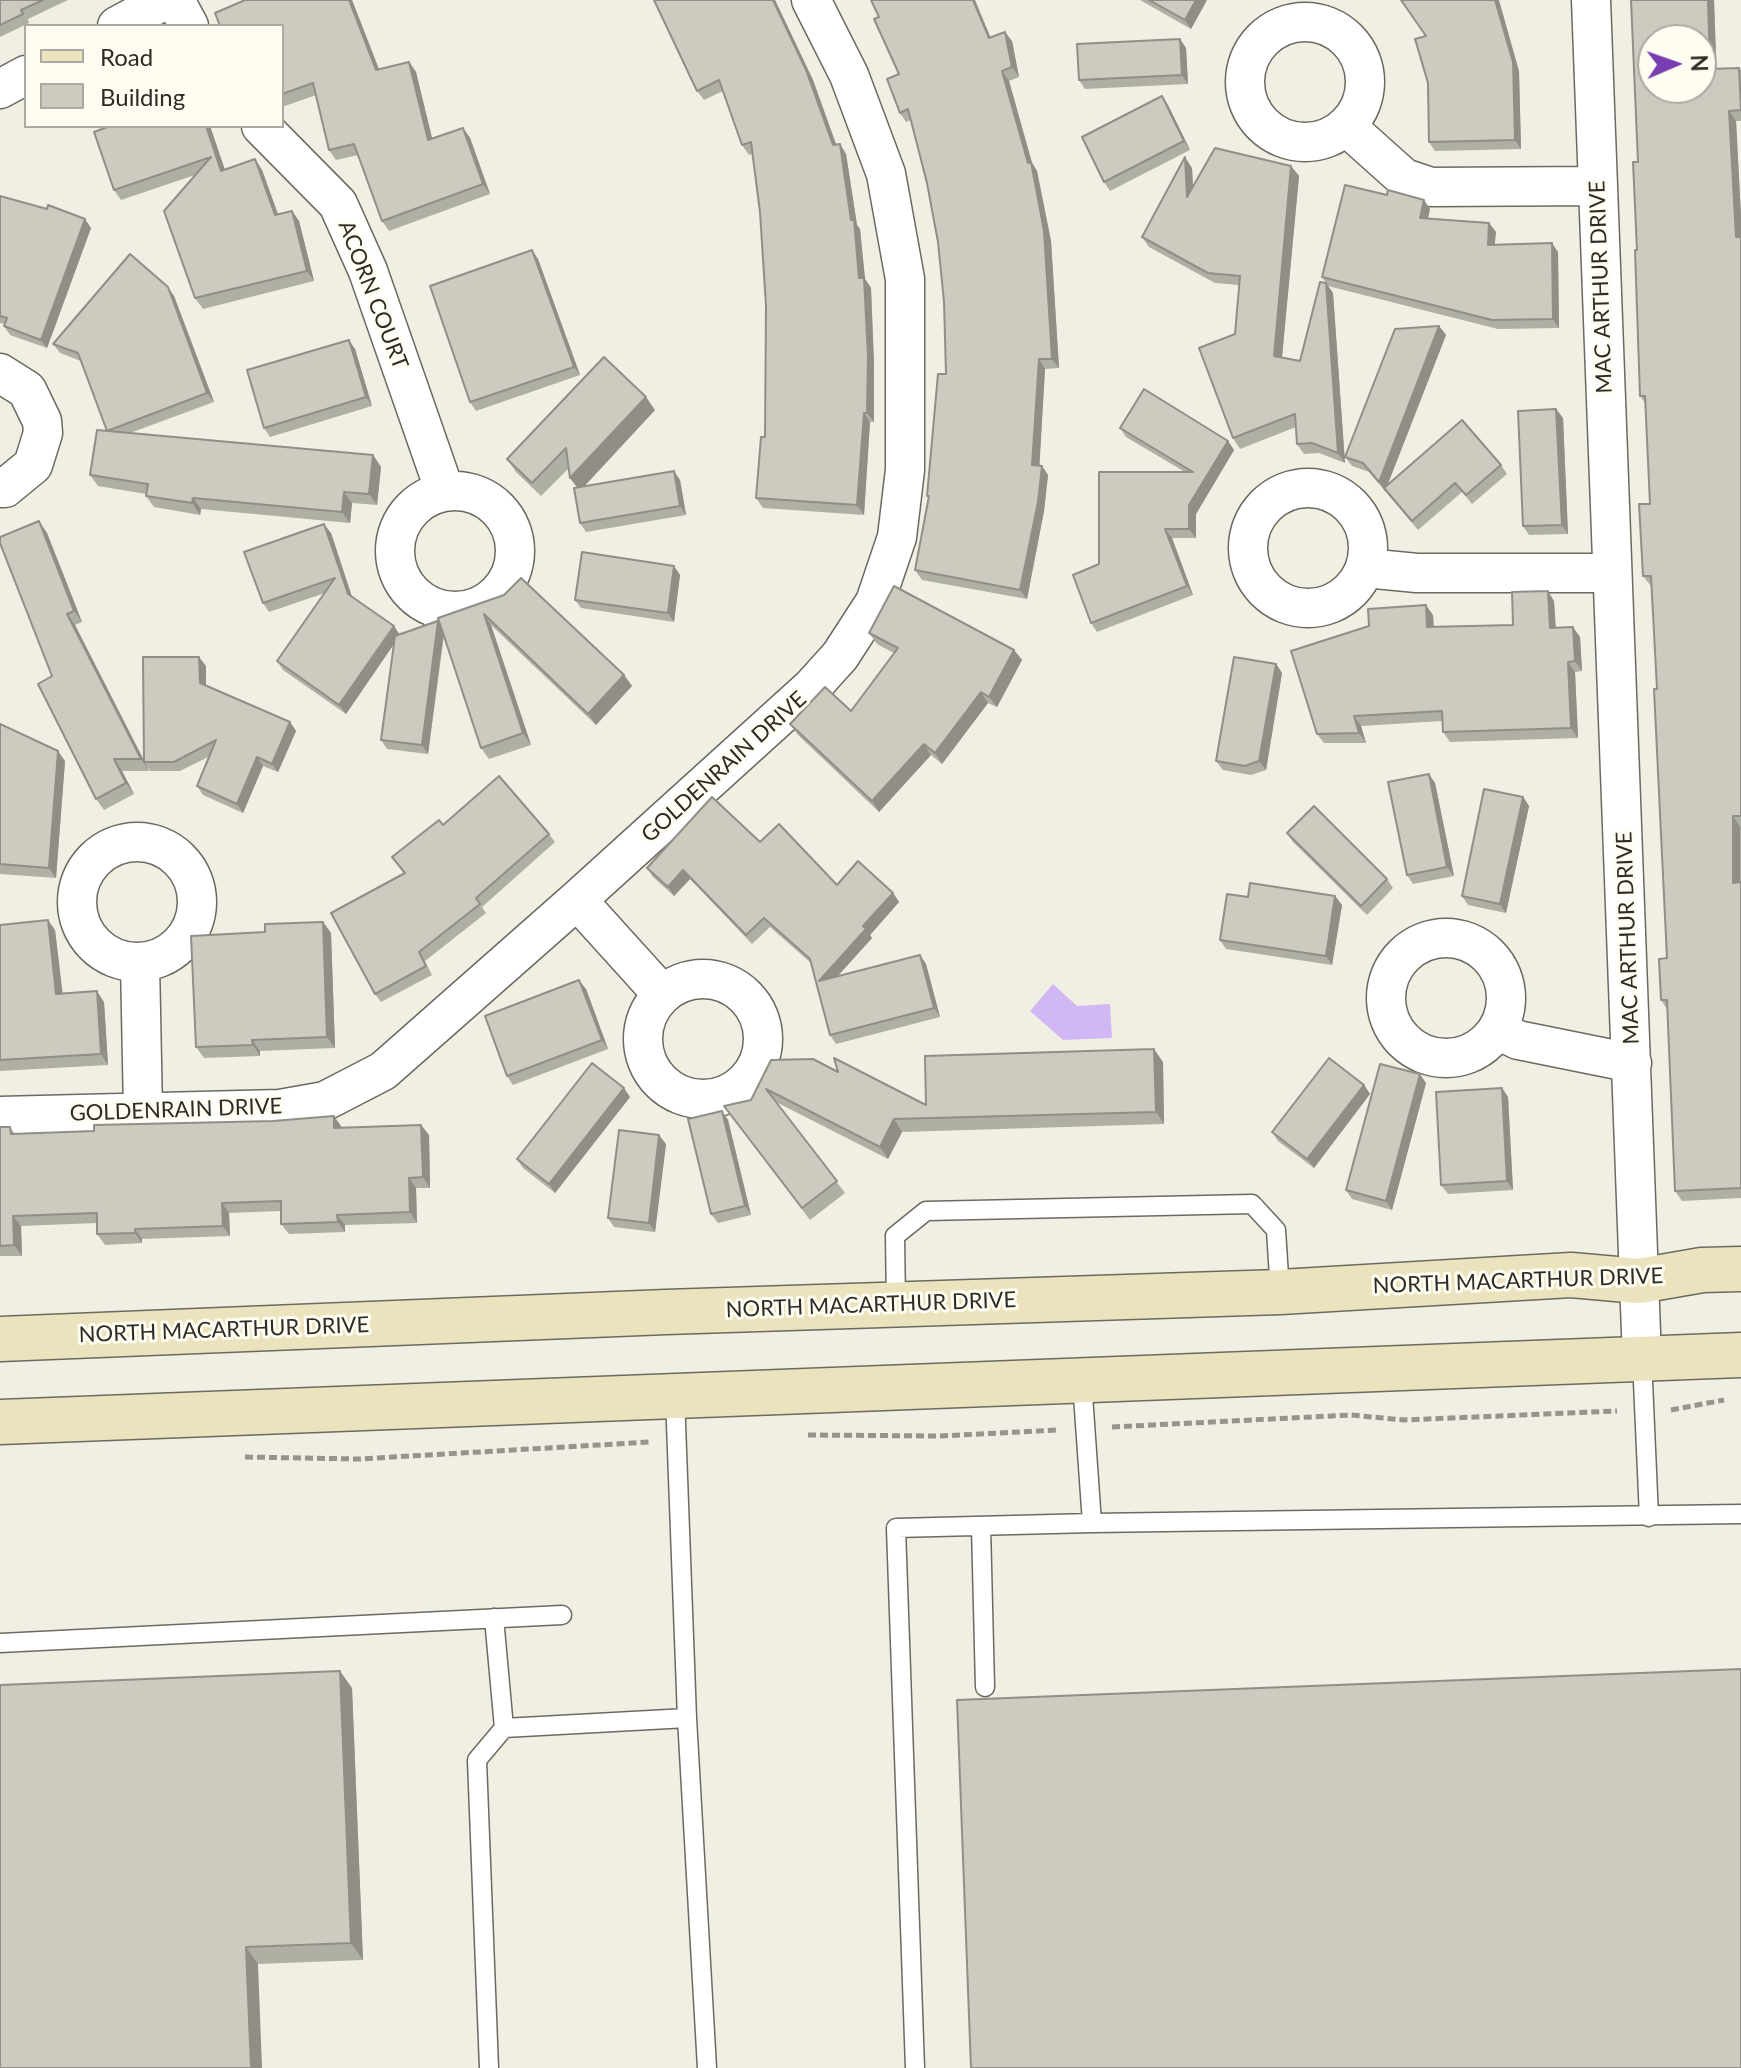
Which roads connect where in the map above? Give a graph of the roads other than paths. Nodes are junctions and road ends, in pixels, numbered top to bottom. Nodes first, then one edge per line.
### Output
1 (165, 0) edge
2 (175, 0) edge
3 (811, 0) edge
4 (1591, 0) edge
5 (121, 24) edge
6 (188, 24) edge
7 (24, 76) edge
8 (0, 89) edge
9 (1347, 127) dead end
10 (263, 128) edge
11 (1596, 186) junction
12 (0, 373) edge
13 (0, 488) edge
14 (444, 489) dead end
15 (1365, 568) dead end
16 (1612, 573) junction
17 (577, 900) junction
18 (140, 963) dead end
19 (662, 994) dead end
20 (1498, 1030) dead end
21 (1632, 1063) junction
22 (143, 1111) junction
23 (0, 1116) edge
24 (1741, 1269) edge
25 (1639, 1281) junction
26 (1280, 1292) junction
27 (896, 1305) junction
28 (0, 1339) edge
29 (1741, 1355) edge
30 (1642, 1359) junction
31 (1082, 1381) junction
32 (675, 1397) junction
33 (0, 1422) edge
34 (1741, 1514) edge
35 (1649, 1517) junction
36 (1092, 1523) junction
37 (981, 1526) junction
38 (562, 1615) dead end
39 (494, 1618) junction
40 (0, 1643) edge
41 (985, 1687) dead end
42 (687, 1718) junction
43 (504, 1728) junction
44 (489, 2068) edge
45 (707, 2068) edge
46 (915, 2068) edge

1 - 5 street
2 - 6 street
3 - 17 street, GOLDENRAIN DRIVE
4 - 11 street, MAC ARTHUR DRIVE
7 - 8 street
9 - 11 street
10 - 14 street, ACORN COURT
11 - 16 street, MAC ARTHUR DRIVE
12 - 13 street
15 - 16 street
16 - 21 street, MAC ARTHUR DRIVE
17 - 19 street
17 - 22 street, GOLDENRAIN DRIVE
18 - 22 street
20 - 21 street, MAC ARTHUR DRIVE
21 - 25 street, MAC ARTHUR DRIVE
22 - 23 street, GOLDENRAIN DRIVE
24 - 25 main road, NORTH MACARTHUR DRIVE
25 - 26 main road, NORTH MACARTHUR DRIVE
25 - 30 street, MAC ARTHUR DRIVE
26 - 27 main road, NORTH MACARTHUR DRIVE
26 - 27 lane
27 - 28 main road, NORTH MACARTHUR DRIVE
29 - 30 main road
30 - 31 main road
30 - 35 lane
31 - 32 main road
31 - 36 lane
32 - 33 main road
32 - 42 lane
34 - 35 lane
35 - 36 lane
36 - 37 lane
37 - 41 lane
37 - 46 lane
38 - 39 lane
39 - 40 lane
39 - 43 lane
42 - 43 lane
42 - 45 lane
43 - 44 lane

